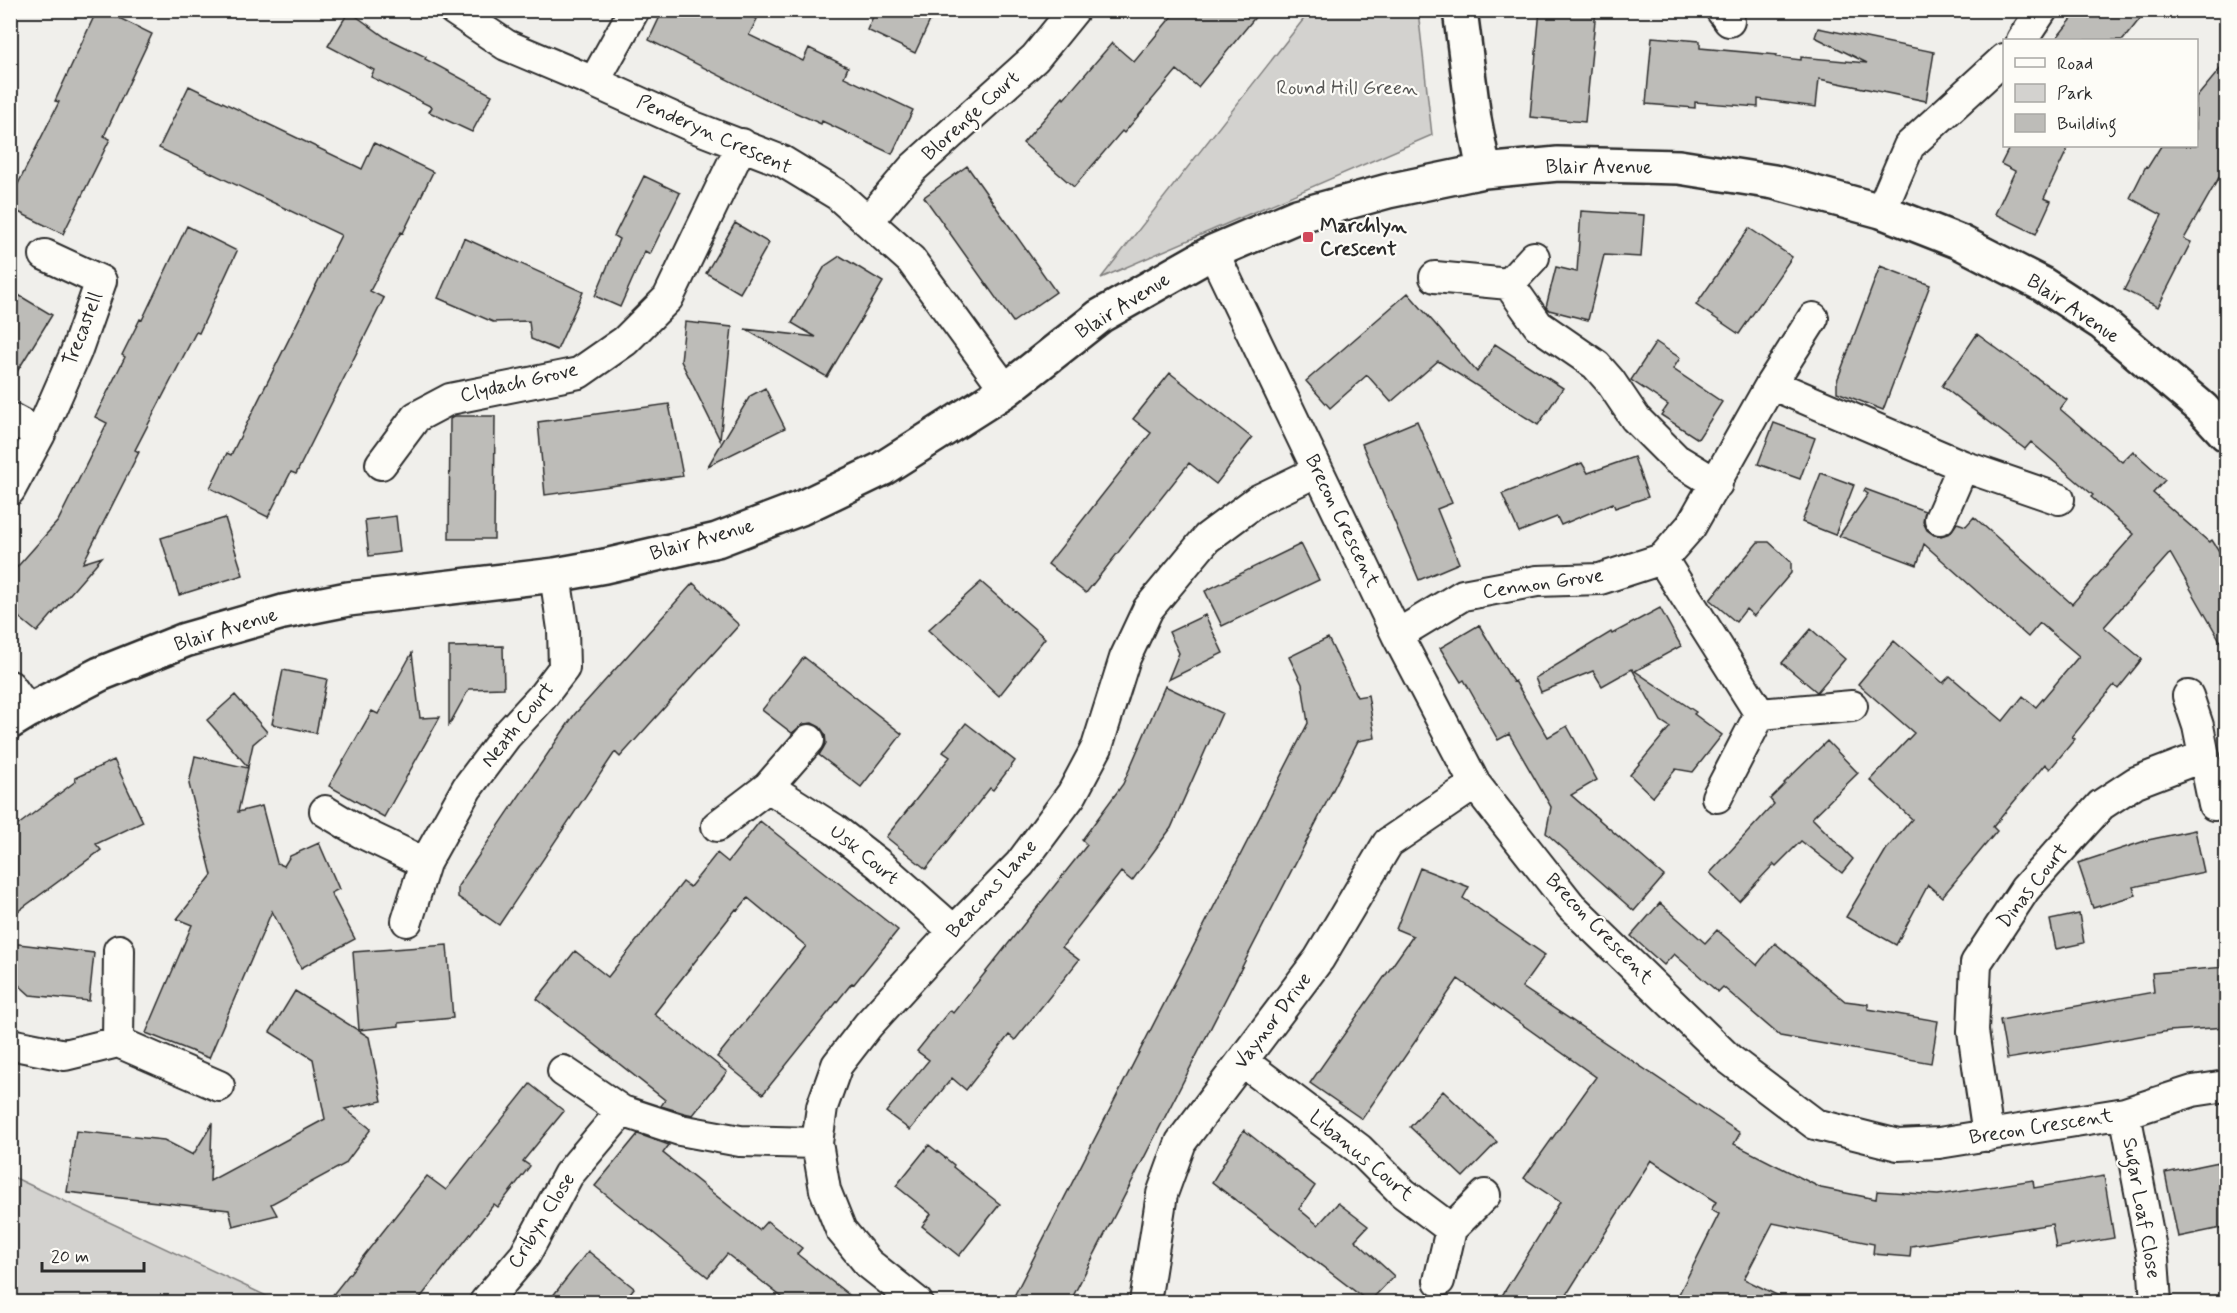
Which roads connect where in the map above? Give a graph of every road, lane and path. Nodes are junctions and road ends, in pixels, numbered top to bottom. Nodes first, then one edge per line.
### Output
1 (454, 10) edge
2 (634, 10) edge
3 (1074, 10) edge
4 (1460, 10) edge
5 (2042, 10) edge
6 (2023, 39) edge
7 (2003, 60) edge
8 (594, 82) junction
9 (742, 144) junction
10 (1484, 171) junction
11 (1881, 211) junction
12 (868, 221) junction
13 (1213, 252) junction
14 (45, 255) dead end
15 (1533, 257) dead end
16 (1435, 277) dead end
17 (1509, 284) junction
18 (1812, 318) dead end
19 (1771, 384) junction
20 (1006, 390) junction
21 (10, 418) edge
22 (40, 434) junction
23 (2226, 434) edge
24 (381, 464) dead end
25 (1963, 466) junction
26 (1318, 471) junction
27 (1717, 484) junction
28 (10, 490) edge
29 (2059, 499) dead end
30 (1941, 519) dead end
31 (1662, 559) junction
32 (555, 575) junction
33 (1397, 635) junction
34 (2188, 696) dead end
35 (16, 706) edge
36 (1852, 706) dead end
37 (1760, 714) junction
38 (809, 740) dead end
39 (2204, 756) junction
40 (1475, 784) junction
41 (768, 787) junction
42 (1717, 797) dead end
43 (2214, 805) dead end
44 (325, 811) dead end
45 (717, 826) dead end
46 (425, 863) junction
47 (407, 921) dead end
48 (954, 931) junction
49 (119, 950) dead end
50 (118, 1042) junction
51 (10, 1044) edge
52 (1242, 1061) junction
53 (563, 1071) dead end
54 (219, 1086) dead end
55 (2226, 1086) edge
56 (622, 1111) junction
57 (2125, 1113) junction
58 (1988, 1136) junction
59 (817, 1143) junction
60 (1485, 1194) dead end
61 (1451, 1229) junction
62 (1440, 1281) dead end
63 (898, 1297) edge
64 (485, 1302) edge
65 (1145, 1302) edge
66 (2156, 1302) edge

1 - 8 street, Penderyn Crescent
2 - 8 street
3 - 12 street, Blorenge Court
4 - 10 street
5 - 6 street
7 - 11 street
8 - 9 street, Penderyn Crescent
9 - 12 street, Penderyn Crescent
9 - 24 street, Clydach Grove
10 - 11 street, Blair Avenue
10 - 13 street, Blair Avenue
11 - 23 street, Blair Avenue
12 - 20 street, Penderyn Crescent
13 - 20 street, Blair Avenue
13 - 26 street, Brecon Crescent
14 - 22 street, Trecastell
15 - 17 street
16 - 17 street
17 - 27 street
18 - 19 street
19 - 25 street
19 - 27 street
20 - 32 street, Blair Avenue
21 - 22 street
22 - 28 street, Trecastell
25 - 29 street
25 - 30 street
26 - 33 street, Brecon Crescent
26 - 48 street, Beacons Lane
27 - 31 street
31 - 33 street, Cennon Grove
31 - 37 street
32 - 35 street, Blair Avenue
32 - 46 street, Neath Court
33 - 40 street, Brecon Crescent
34 - 39 street
36 - 37 street
37 - 42 street
38 - 41 street
39 - 43 street
39 - 58 street, Dinas Court
40 - 52 street, Vaynor Drive
40 - 58 street, Brecon Crescent
41 - 45 street
41 - 48 street, Usk Court
44 - 46 street
46 - 47 street, Neath Court
48 - 59 street, Beacons Lane
49 - 50 street
50 - 51 street
50 - 54 street
52 - 61 street, Libanus Court
52 - 65 street, Vaynor Drive
53 - 56 street
55 - 57 street, Brecon Crescent
56 - 59 street
56 - 64 street, Cribyn Close
57 - 58 street, Brecon Crescent
57 - 66 street, Sugar Loaf Close
59 - 63 street, Beacons Lane
60 - 61 street
61 - 62 street

